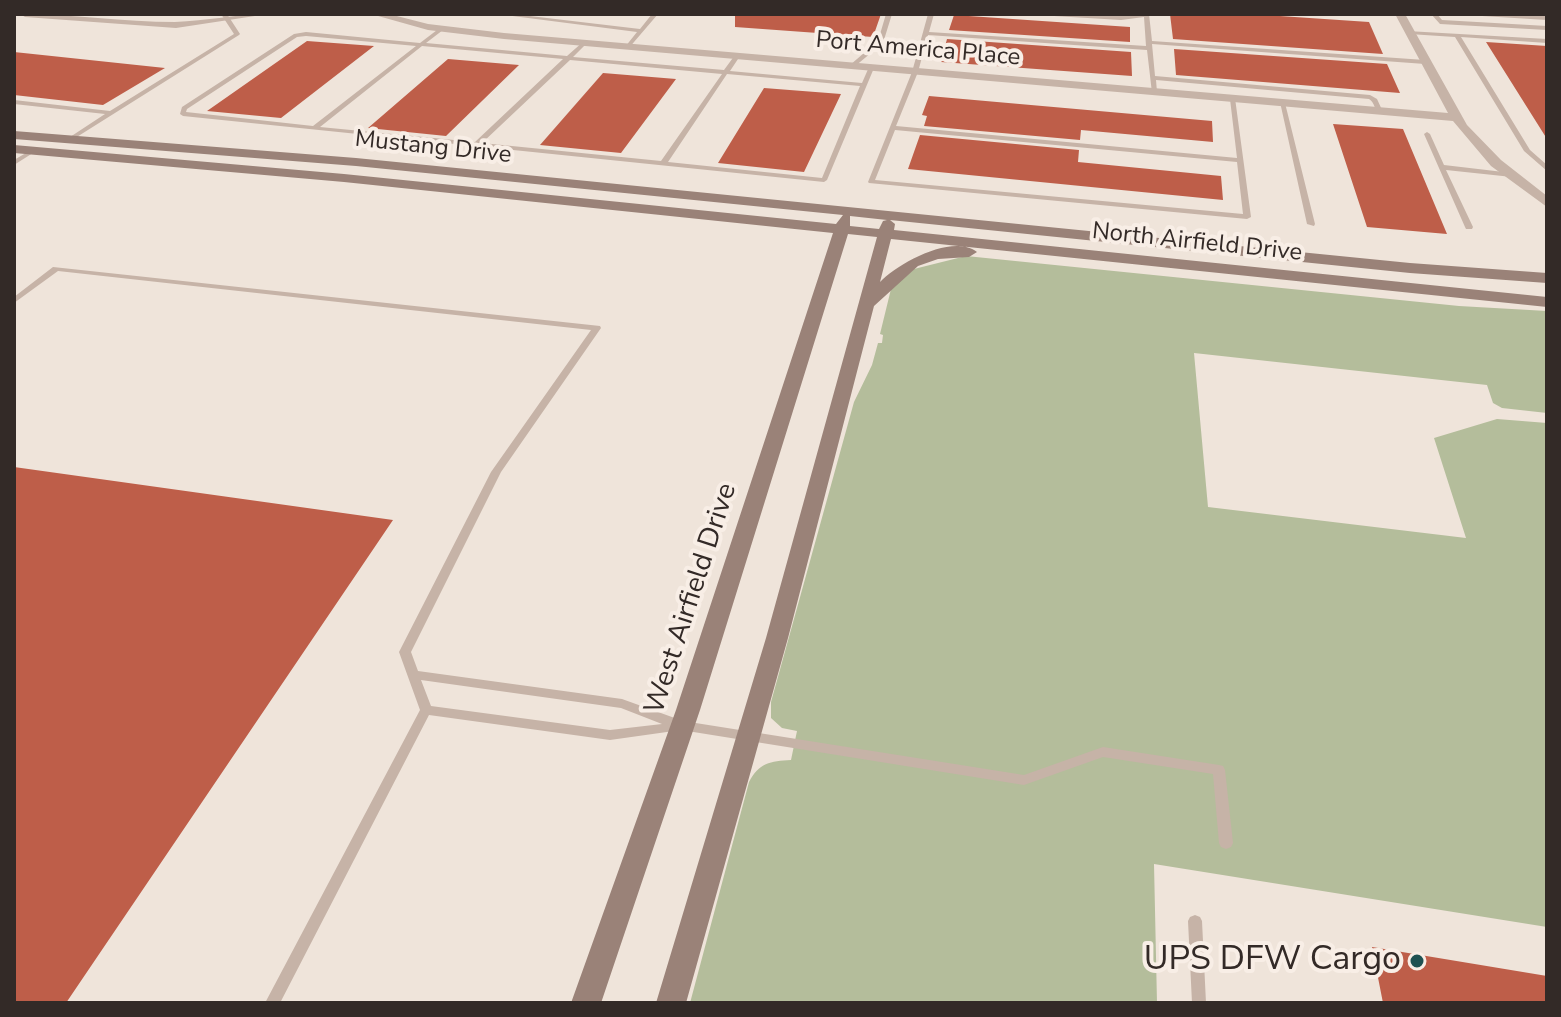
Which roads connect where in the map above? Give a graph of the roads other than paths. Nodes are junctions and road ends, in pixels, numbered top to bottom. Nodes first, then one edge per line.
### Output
1 (25, 14) edge
2 (263, 14) edge
3 (376, 14) edge
4 (500, 14) edge
5 (655, 14) edge
6 (889, 14) edge
7 (931, 14) edge
8 (1054, 14) edge
9 (1146, 14) edge
10 (1400, 14) edge
11 (1434, 14) edge
12 (1482, 14) edge
13 (227, 17) edge
14 (1547, 18) edge
15 (1547, 28) edge
16 (441, 29) junction
17 (641, 31) junction
18 (1409, 32) junction
19 (926, 33) junction
20 (1457, 35) junction
21 (1547, 41) edge
22 (584, 43) junction
23 (421, 44) junction
24 (1149, 45) junction
25 (628, 47) junction
26 (737, 56) junction
27 (570, 57) junction
28 (1425, 62) junction
29 (852, 66) junction
30 (871, 68) junction
31 (727, 72) junction
32 (915, 72) junction
33 (1153, 78) junction
34 (864, 85) junction
35 (1154, 92) junction
36 (1233, 99) junction
37 (14, 102) edge
38 (1282, 103) junction
39 (1380, 112) junction
40 (112, 113) junction
41 (1457, 118) junction
42 (314, 128) junction
43 (893, 128) junction
44 (1427, 134) dead end
45 (14, 135) edge
46 (70, 139) junction
47 (476, 145) junction
48 (14, 149) edge
49 (33, 151) junction
50 (1240, 160) junction
51 (14, 163) edge
52 (663, 164) junction
53 (1442, 167) junction
54 (1547, 169) edge
55 (1512, 175) junction
56 (1547, 203) edge
57 (628, 207) junction
58 (845, 220) junction
59 (1311, 224) dead end
60 (888, 225) junction
61 (1469, 227) dead end
62 (832, 260) junction
63 (1130, 260) junction
64 (1547, 278) edge
65 (14, 301) edge
66 (1547, 302) edge
67 (866, 308) junction
68 (414, 675) junction
69 (426, 710) junction
70 (682, 726) junction
71 (749, 736) junction
72 (1226, 843) dead end
73 (1195, 921) dead end
74 (272, 1003) edge
75 (586, 1003) edge
76 (671, 1003) edge
77 (1199, 1003) edge

1 - 13 street
2 - 13 street
3 - 16 street, Port America Place
4 - 17 lane
5 - 17 lane
6 - 29 lane
7 - 19 lane
8 - 9 lane
9 - 24 lane
10 - 18 street
11 - 15 lane
12 - 14 lane
13 - 40 lane
16 - 22 street, Port America Place
16 - 23 lane
17 - 25 lane
18 - 20 lane
18 - 28 street
19 - 24 lane
19 - 32 lane
20 - 21 lane
20 - 54 lane
22 - 25 street, Port America Place
22 - 27 lane
23 - 27 lane
23 - 42 lane
23 - 42 lane
24 - 28 lane
24 - 33 lane
25 - 26 street, Port America Place
26 - 29 street, Port America Place
26 - 31 lane
27 - 31 lane
27 - 47 lane
28 - 41 street
29 - 30 street, Port America Place
30 - 32 street, Port America Place
30 - 34 lane
31 - 34 lane
31 - 52 lane
32 - 35 street, Port America Place
32 - 43 lane
33 - 35 lane
33 - 39 lane
34 - 52 lane
35 - 36 street, Port America Place
36 - 38 street, Port America Place
36 - 50 lane
37 - 40 lane
38 - 39 street, Port America Place
38 - 59 lane
39 - 41 street, Port America Place
40 - 46 lane
41 - 55 street
42 - 47 lane
43 - 50 lane
43 - 50 lane
44 - 53 lane
45 - 46 main road, Mustang Drive
46 - 58 main road, Mustang Drive
47 - 52 lane
48 - 49 main road, Mustang Drive
49 - 51 lane
49 - 57 main road, Mustang Drive
53 - 55 lane
53 - 61 lane
55 - 56 street
57 - 58 main road, Mustang Drive
57 - 62 main road
58 - 60 main road, North Airfield Drive
58 - 62 main road, West Airfield Drive
60 - 63 main road, North Airfield Drive
60 - 64 main road, North Airfield Drive
60 - 67 main road
62 - 70 main road, West Airfield Drive
63 - 66 main road, North Airfield Drive
63 - 67 main road
65 - 68 lane
67 - 71 main road
68 - 69 lane
68 - 70 lane
69 - 70 lane
69 - 74 lane
70 - 71 lane
70 - 75 main road, West Airfield Drive
71 - 72 lane
71 - 76 main road
73 - 77 lane

